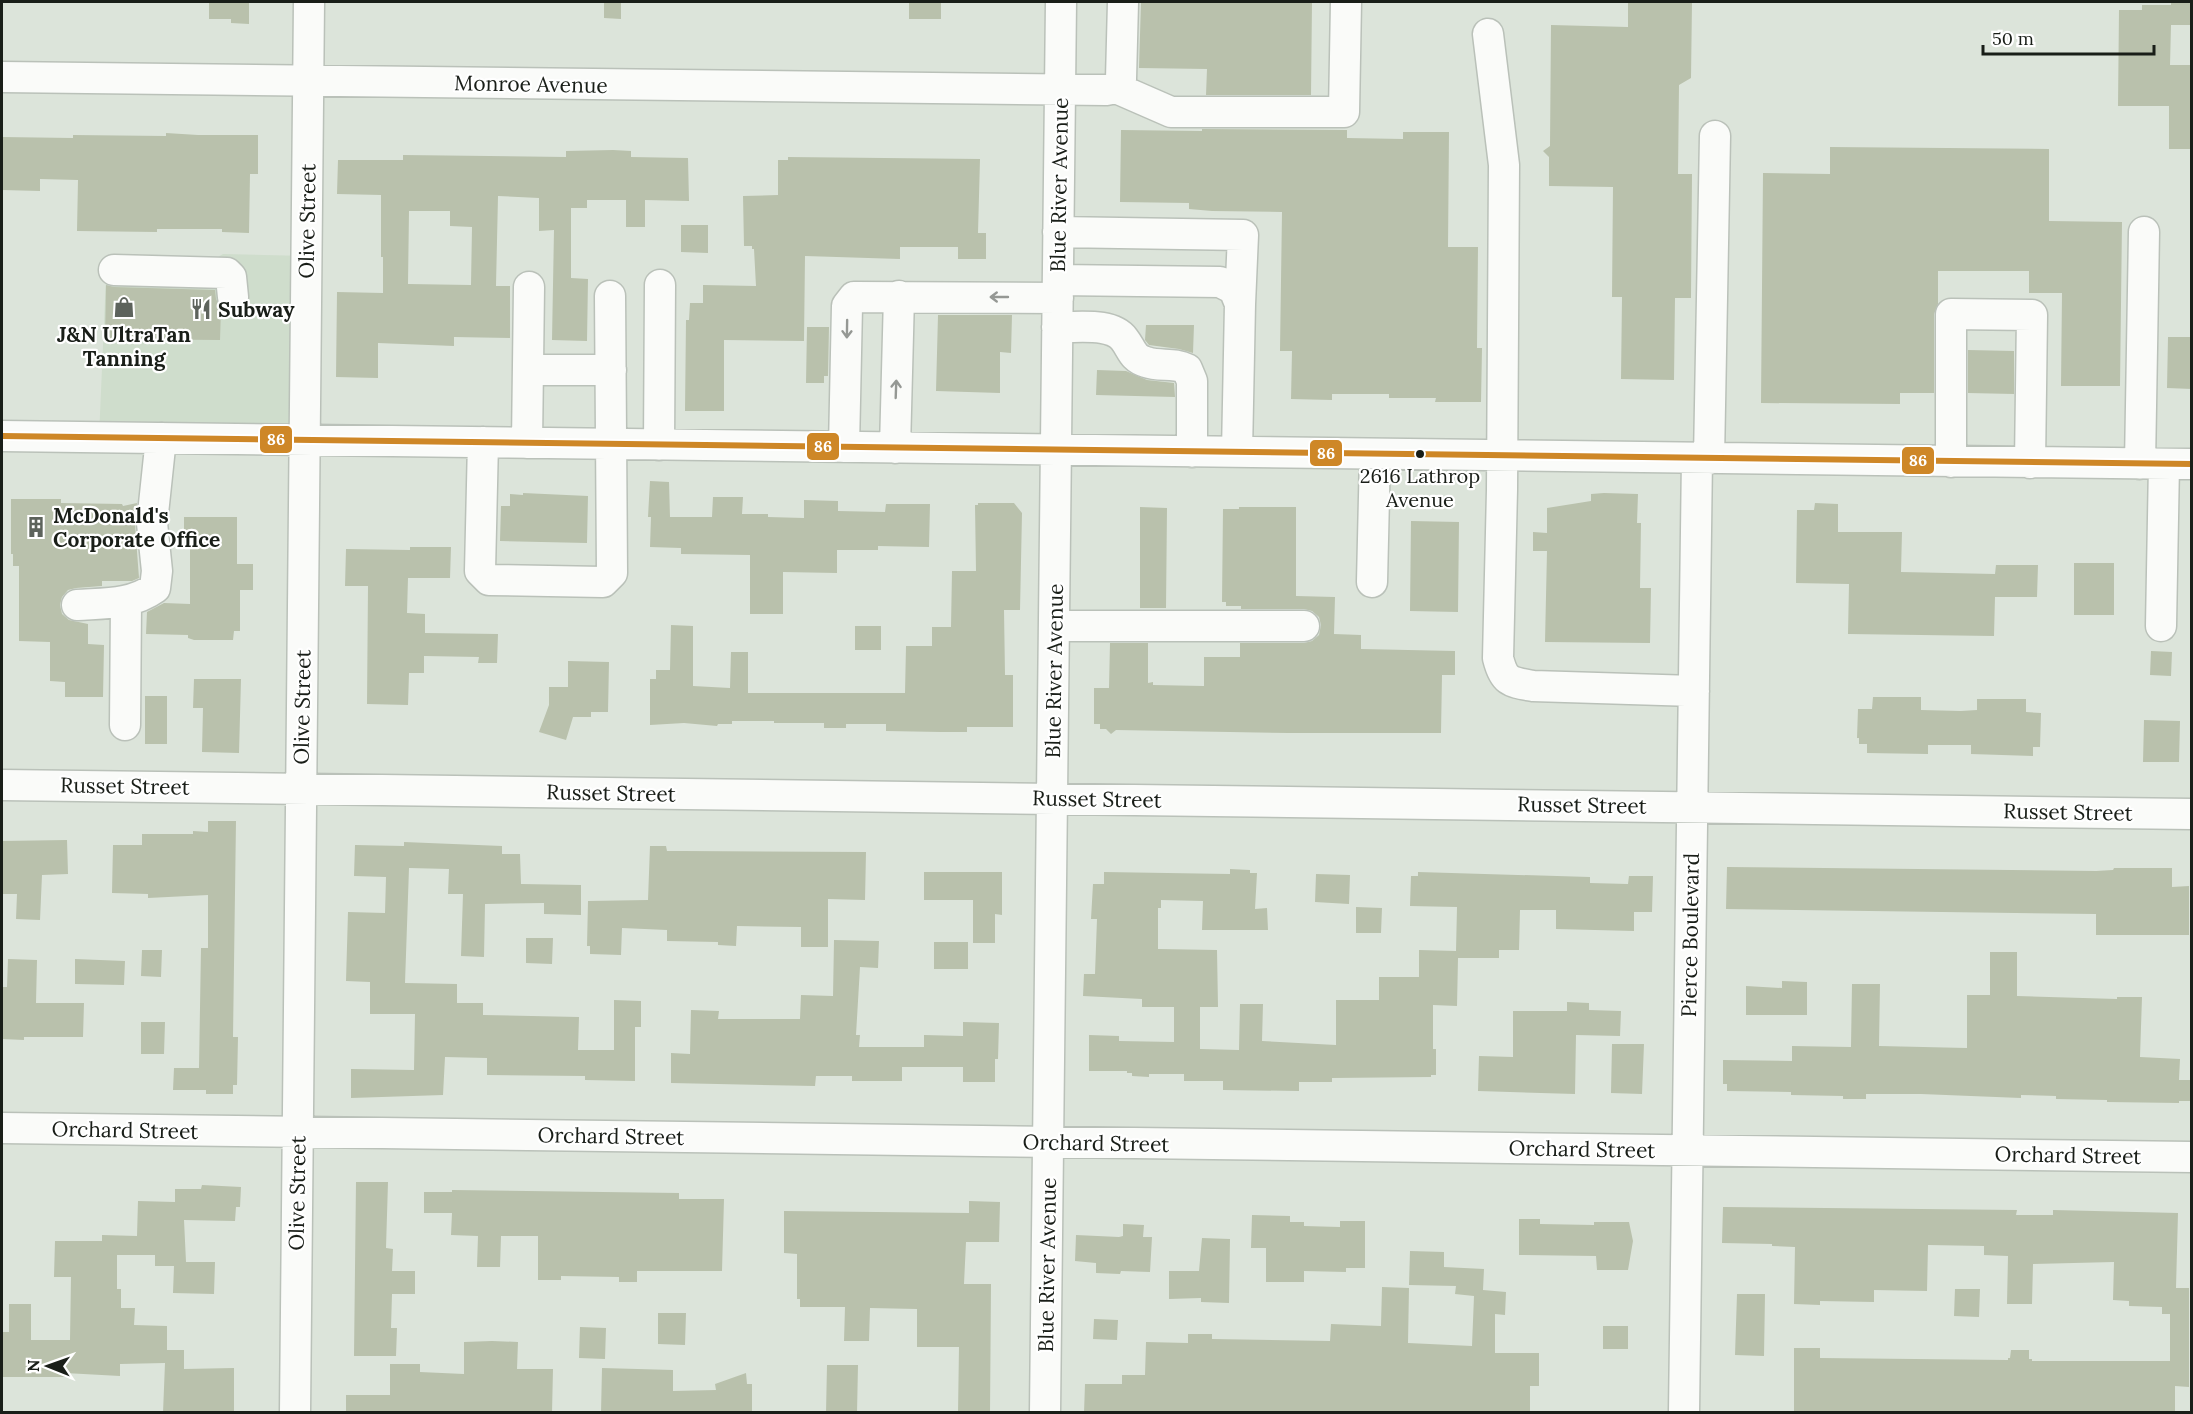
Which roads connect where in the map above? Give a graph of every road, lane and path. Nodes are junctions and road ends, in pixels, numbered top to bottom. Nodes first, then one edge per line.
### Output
1 (309, 2) edge
2 (1061, 2) edge
3 (1122, 2) edge
4 (1346, 2) edge
5 (1488, 34) dead end
6 (2, 77) edge
7 (308, 81) junction
8 (1116, 88) junction
9 (1060, 91) junction
10 (1715, 136) dead end
11 (1058, 232) junction
12 (2144, 232) dead end
13 (114, 270) dead end
14 (660, 285) dead end
15 (529, 287) dead end
16 (1058, 289) junction
17 (610, 296) dead end
18 (899, 296) junction
19 (233, 297) dead end
20 (1240, 304) junction
21 (1058, 327) junction
22 (530, 370) junction
23 (611, 370) junction
24 (2, 436) edge
25 (161, 438) junction
26 (305, 440) junction
27 (483, 442) junction
28 (527, 443) junction
29 (612, 444) junction
30 (659, 445) junction
31 (844, 447) junction
32 (895, 448) junction
33 (1056, 450) junction
34 (1192, 452) junction
35 (1237, 452) junction
36 (1375, 454) junction
37 (1502, 456) junction
38 (1703, 458) junction
39 (1951, 462) junction
40 (2030, 463) junction
41 (2165, 464) edge
42 (1372, 582) dead end
43 (126, 602) junction
44 (77, 605) dead end
45 (1054, 626) junction
46 (1305, 626) dead end
47 (2161, 626) dead end
48 (1694, 691) junction
49 (125, 725) dead end
50 (2, 785) edge
51 (301, 789) junction
52 (1052, 798) junction
53 (1692, 807) junction
54 (2192, 814) edge
55 (2, 1128) edge
56 (298, 1132) junction
57 (1048, 1142) junction
58 (1687, 1150) junction
59 (2192, 1157) edge
60 (295, 1413) edge
61 (1045, 1413) edge
62 (1684, 1413) edge

1 - 7 street, Olive Street
2 - 9 street, Blue River Avenue
3 - 8 street
4 - 8 street
5 - 37 street
6 - 7 street, Monroe Avenue
7 - 9 street, Monroe Avenue
7 - 26 street, Olive Street
8 - 9 street, Monroe Avenue
9 - 11 street, Blue River Avenue
10 - 38 street, Pierce Boulevard
11 - 16 street, Blue River Avenue
11 - 20 street
12 - 41 street
13 - 19 street
14 - 30 street
15 - 22 street
16 -> 18 street
16 - 20 street
16 - 21 street, Blue River Avenue
17 - 23 street
18 -> 31 street
32 -> 18 street
20 - 35 street
21 - 33 street, Blue River Avenue
21 - 34 street
22 - 23 street
22 - 28 street
23 - 29 street
24 - 25 street
25 - 26 street
25 - 43 street
26 - 27 street
26 - 51 street, Olive Street
27 - 28 street
27 - 29 street
28 - 29 street
29 - 30 street
30 - 31 street
31 - 32 street
32 - 33 street
33 - 34 street
33 - 45 street, Blue River Avenue
34 - 35 street
35 - 36 street
36 - 37 street
36 - 42 street
37 - 38 street
37 - 48 street
38 - 39 street
38 - 48 street, Pierce Boulevard
39 - 40 street
39 - 40 street
40 - 41 street
41 - 47 street
43 - 44 street
43 - 49 street
45 - 46 street
45 - 52 street, Blue River Avenue
48 - 53 street, Pierce Boulevard
50 - 51 street, Russet Street
51 - 52 street, Russet Street
51 - 56 street, Olive Street
52 - 53 street, Russet Street
52 - 57 street, Blue River Avenue
53 - 54 street, Russet Street
53 - 58 street, Pierce Boulevard
55 - 56 street, Orchard Street
56 - 57 street, Orchard Street
56 - 60 street, Olive Street
57 - 58 street, Orchard Street
57 - 61 street, Blue River Avenue
58 - 59 street, Orchard Street
58 - 62 street, Pierce Boulevard

